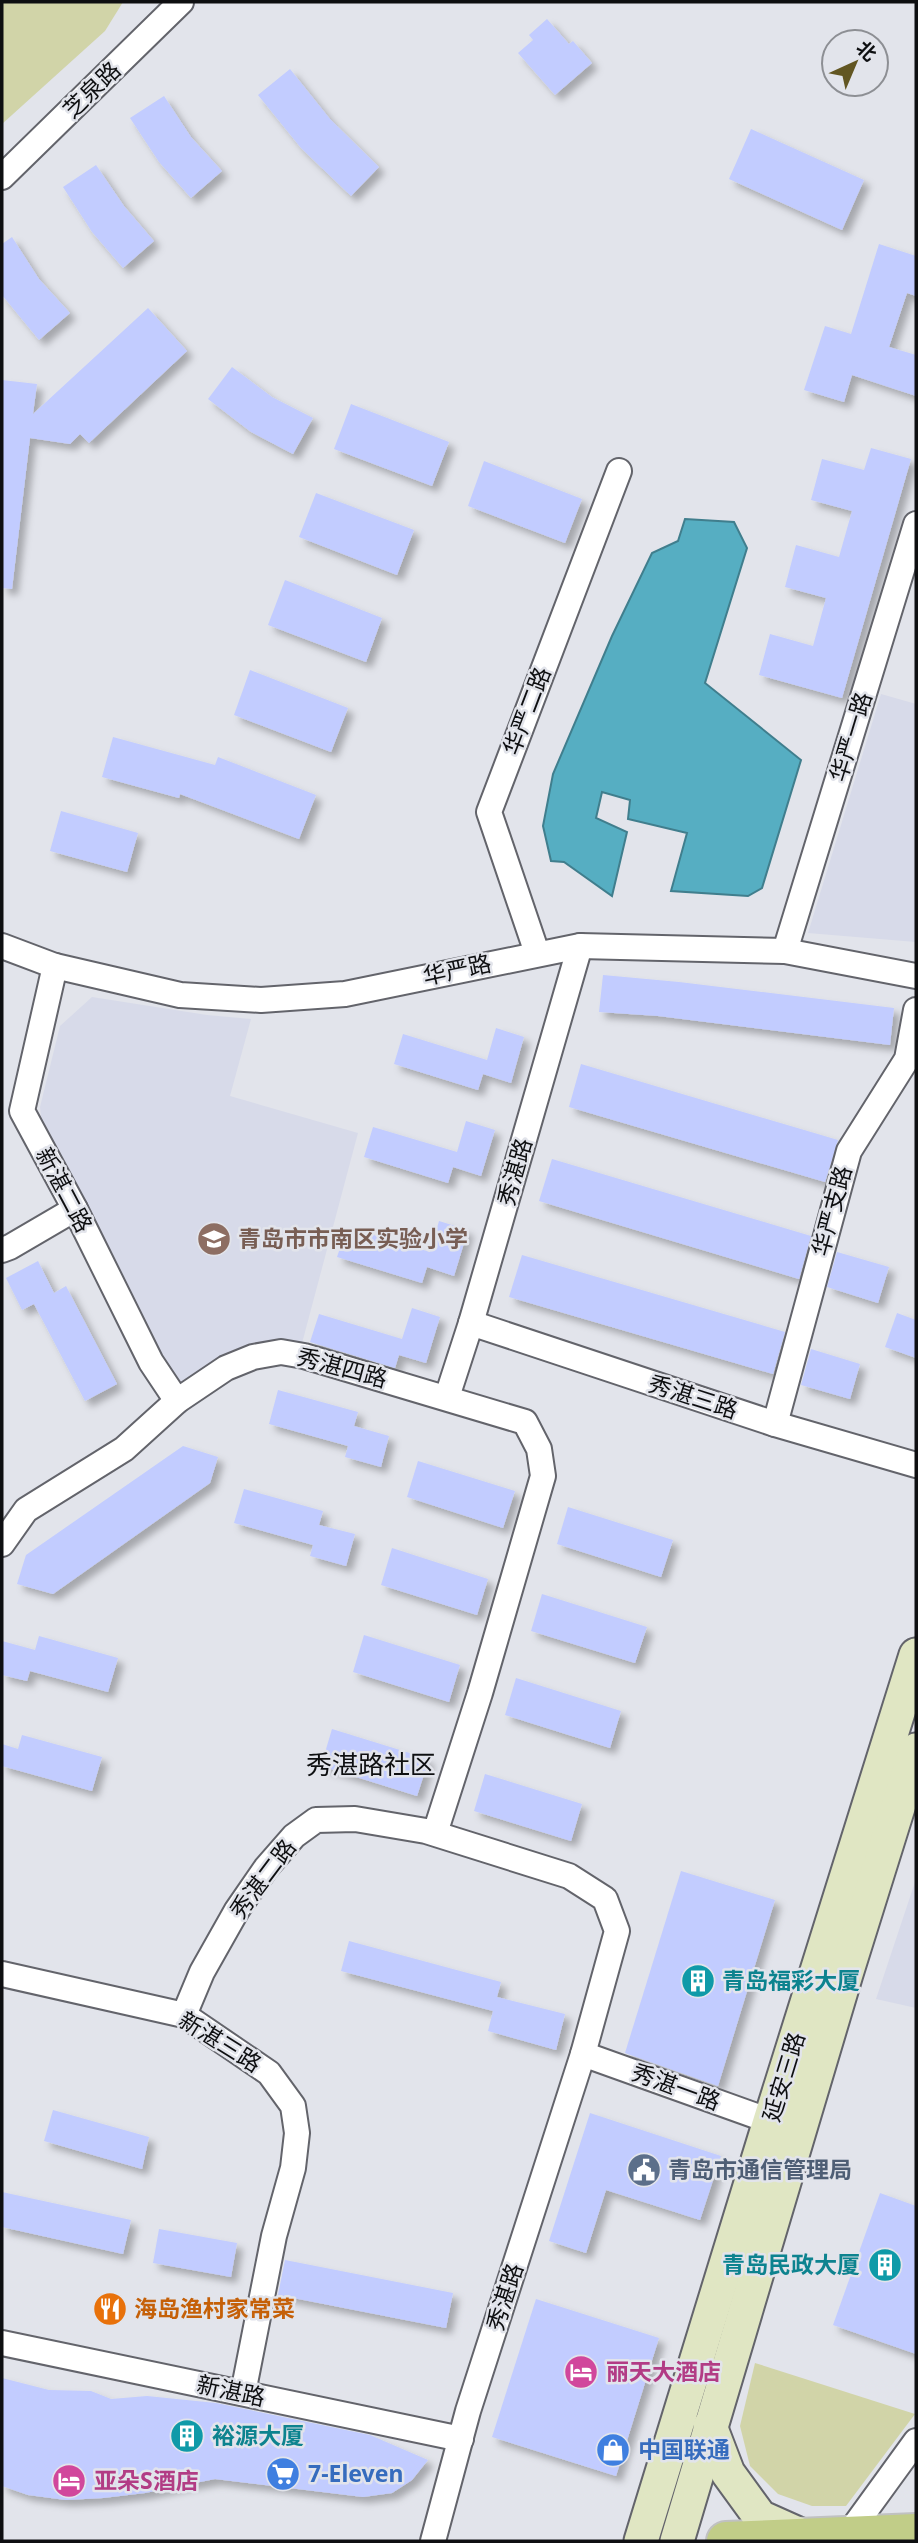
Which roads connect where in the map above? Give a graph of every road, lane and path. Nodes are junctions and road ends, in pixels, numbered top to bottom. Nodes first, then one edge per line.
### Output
1 (181, 2) edge
2 (2, 177) edge
3 (619, 471) dead end
4 (916, 523) edge
5 (2, 946) edge
6 (580, 946) junction
7 (785, 951) junction
8 (537, 953) junction
9 (55, 965) junction
10 (916, 976) edge
11 (916, 1010) edge
12 (75, 1209) junction
13 (2, 1250) edge
14 (471, 1323) junction
15 (447, 1397) junction
16 (177, 1401) junction
17 (775, 1424) junction
18 (916, 1465) edge
19 (2, 1544) edge
20 (916, 1654) edge
21 (916, 1750) edge
22 (435, 1833) junction
23 (2, 1974) edge
24 (184, 2015) junction
25 (583, 2054) junction
26 (770, 2121) junction
27 (2, 2343) edge
28 (243, 2393) junction
29 (710, 2426) junction
30 (461, 2439) junction
31 (916, 2441) edge
32 (916, 2533) edge
33 (847, 2536) junction
34 (807, 2538) junction
35 (433, 2541) edge
36 (642, 2541) edge
37 (677, 2541) edge
38 (726, 2541) edge

1 - 2 street, 芝泉路
3 - 8 street, 华严二路
4 - 7 street, 华严一路
5 - 9 street, 华严路
6 - 7 street, 华严路
6 - 8 street, 华严路
6 - 14 street, 秀湛路
7 - 10 street, 华严路
8 - 9 street, 华严路
9 - 12 street, 新湛二路
11 - 17 street, 华严支路
12 - 13 street
12 - 16 street, 新湛二路
14 - 15 street, 秀湛路
14 - 17 street, 秀湛三路
15 - 16 street, 秀湛四路
15 - 22 street, 秀湛四路
16 - 19 street, 秀湛四路
17 - 18 street, 秀湛三路
20 - 26 main road, 延安三路
21 - 29 main road, 延安三路
22 - 24 street, 秀湛二路
22 - 25 street, 秀湛二路
23 - 24 street, 新湛三路
24 - 28 street, 新湛三路
25 - 26 street, 秀湛一路
25 - 30 street, 秀湛路
26 - 36 main road, 延安三路
27 - 28 street, 新湛路
28 - 30 street, 新湛路
29 - 34 main road
29 - 37 main road, 延安三路
30 - 35 street, 秀湛路
31 - 33 street
32 - 33 main road
33 - 34 main road
34 - 38 main road

